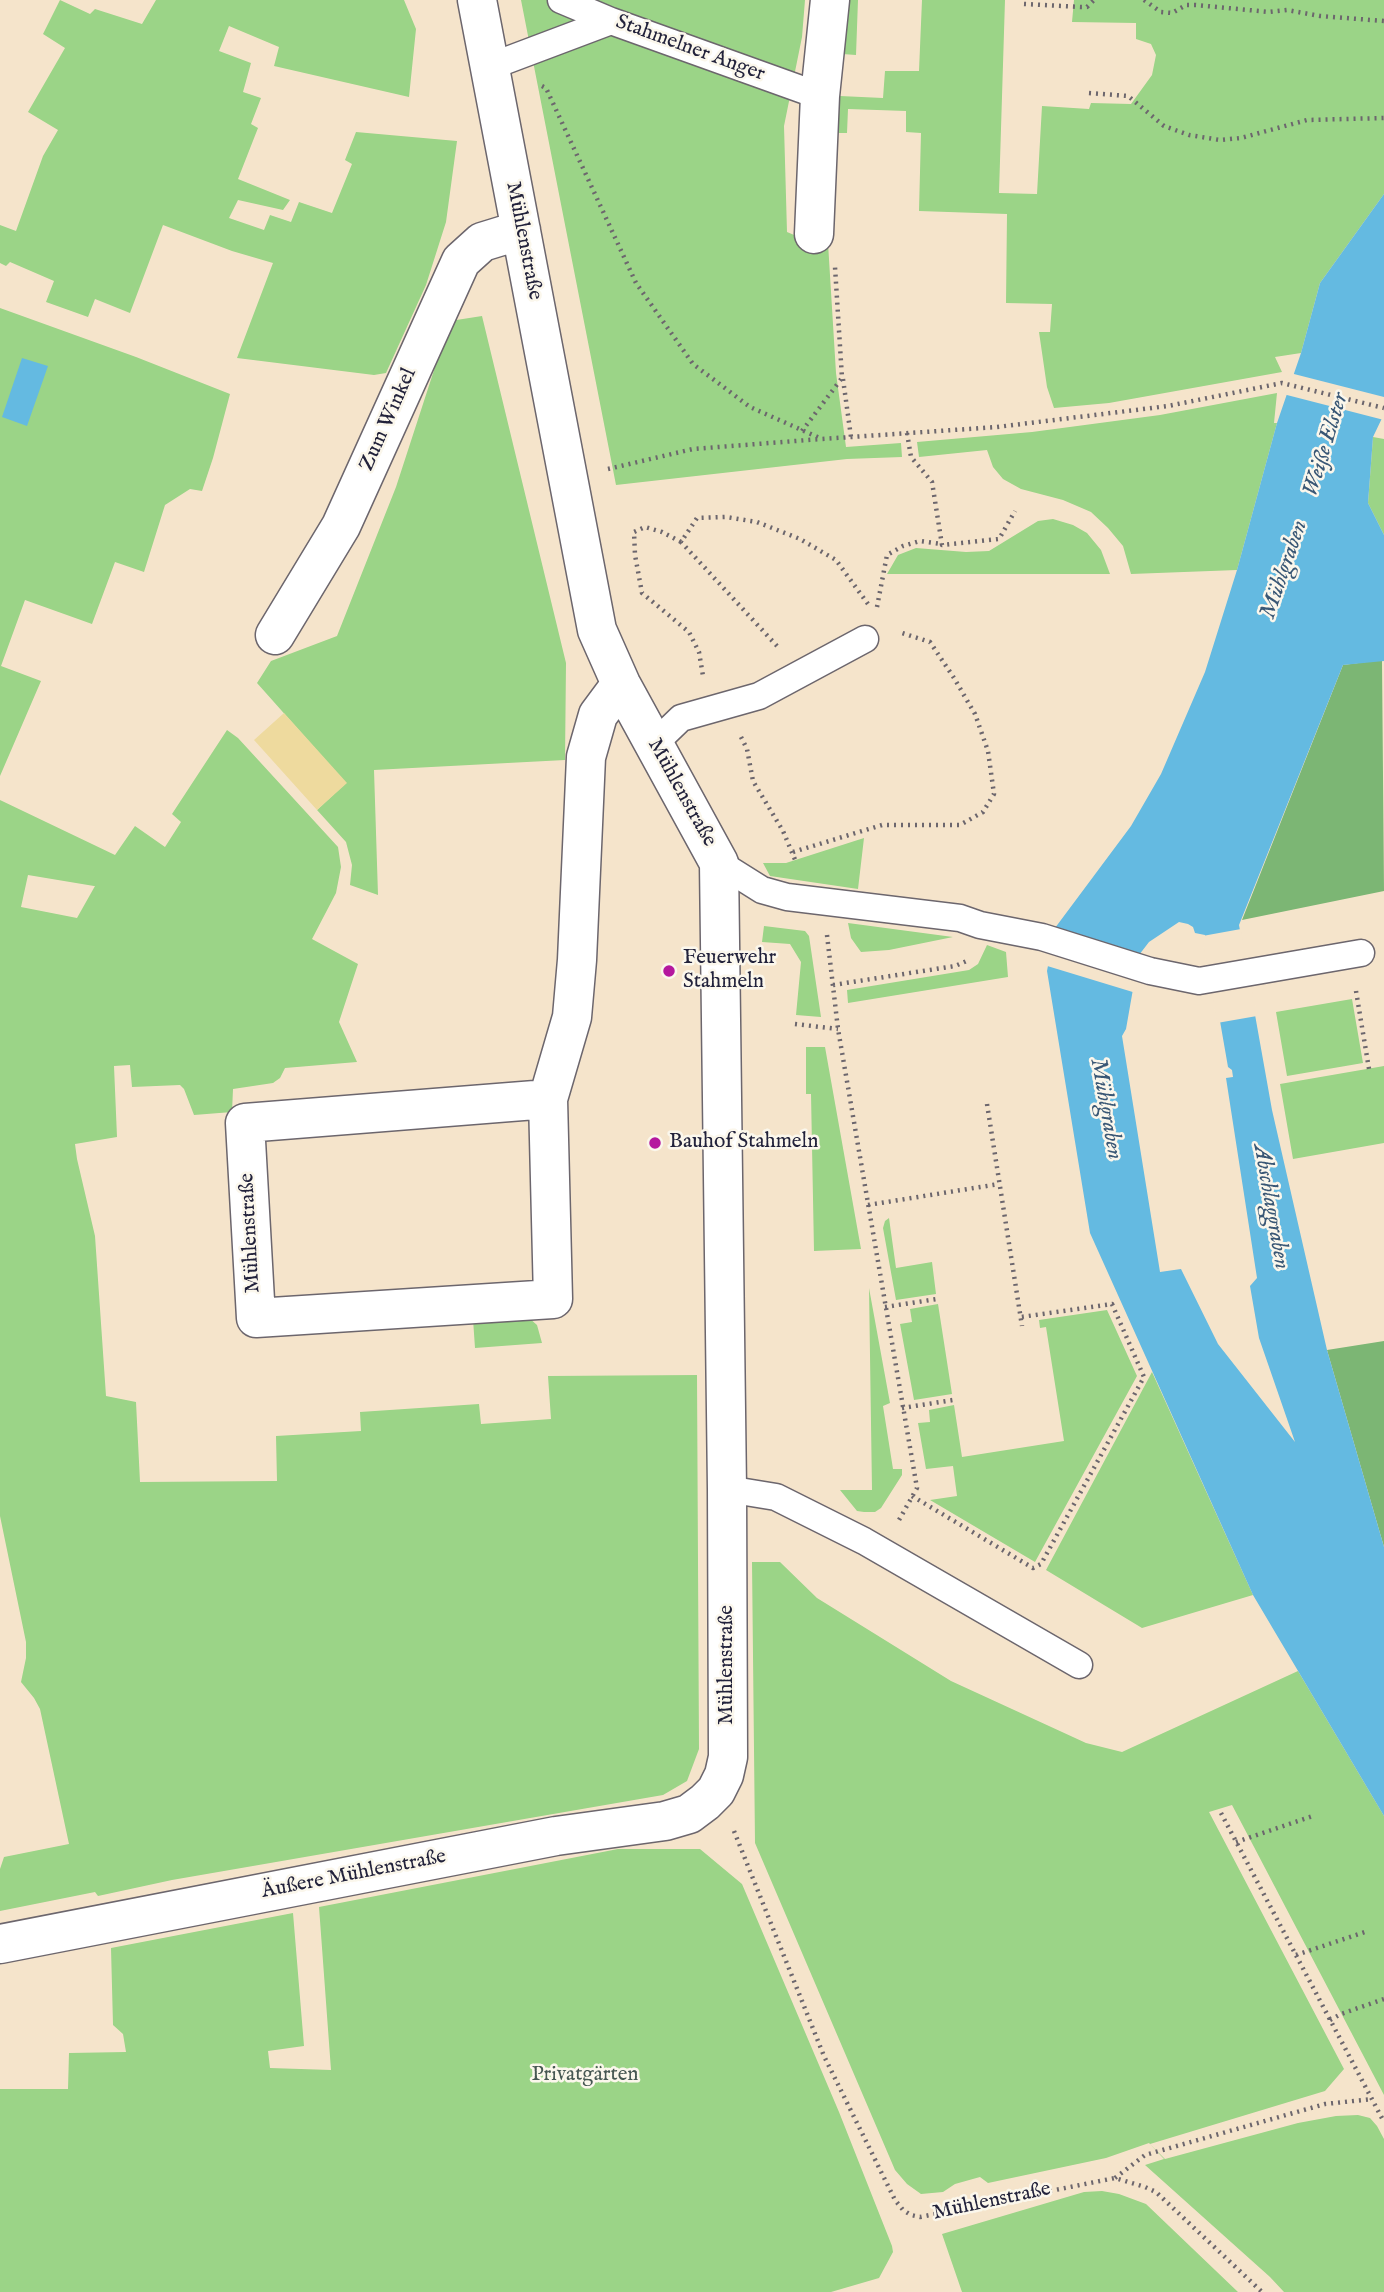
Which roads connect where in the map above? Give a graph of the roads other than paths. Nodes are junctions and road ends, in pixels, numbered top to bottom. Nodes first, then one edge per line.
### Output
1 (477, 0) edge
2 (561, 0) edge
3 (830, 0) edge
4 (611, 20) junction
5 (489, 66) junction
6 (820, 96) junction
7 (521, 230) junction
8 (824, 247) road end
9 (275, 635) dead end
10 (865, 639) dead end
11 (621, 684) junction
12 (654, 744) junction
13 (719, 863) junction
14 (1361, 953) dead end
15 (548, 1099) junction
16 (727, 1489) junction
17 (1079, 1665) dead end
18 (705, 1802) joint
19 (0, 1944) edge

1 - 5 street, Mühlenstraße
2 - 4 lane, Stahmelner Anger
3 - 6 street
4 - 5 lane
4 - 6 lane, Stahmelner Anger
5 - 7 street, Mühlenstraße
6 - 8 street
7 - 9 street, Zum Winkel
7 - 11 street, Mühlenstraße
10 - 12 lane
11 - 12 street, Mühlenstraße
11 - 15 street, Mühlenstraße
12 - 13 street, Mühlenstraße
13 - 14 lane
13 - 16 street, Mühlenstraße
15 - 15 street, Mühlenstraße
16 - 17 lane
16 - 18 street, Mühlenstraße
18 - 19 street, Äußere Mühlenstraße

